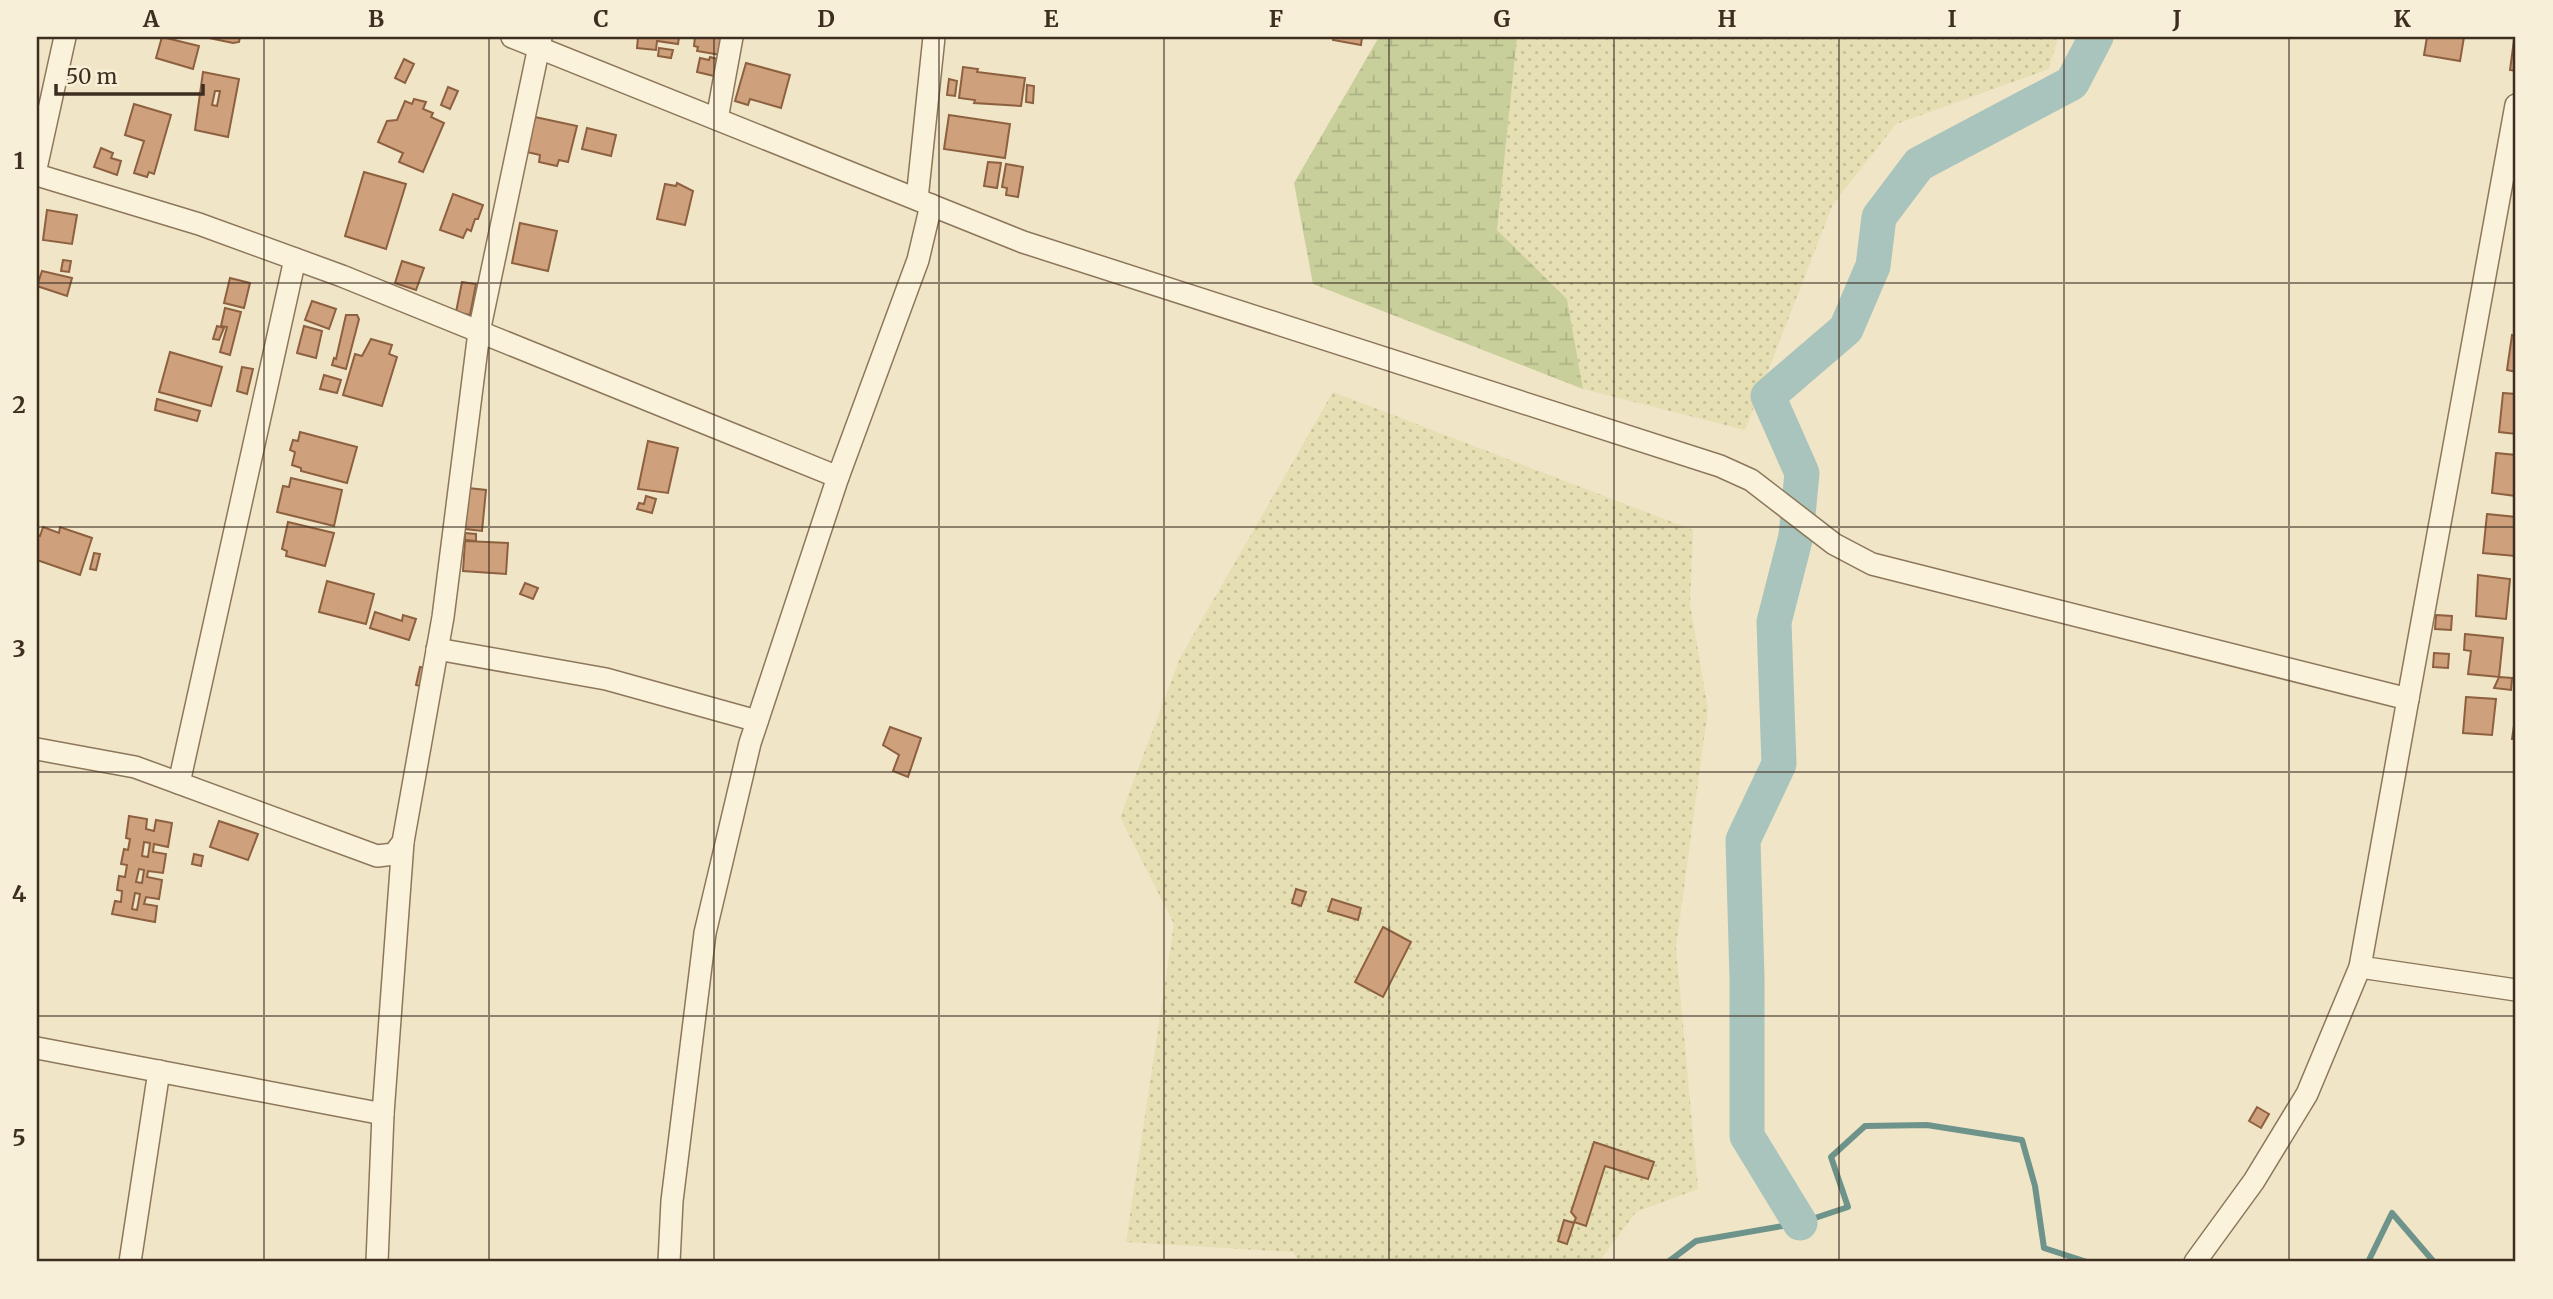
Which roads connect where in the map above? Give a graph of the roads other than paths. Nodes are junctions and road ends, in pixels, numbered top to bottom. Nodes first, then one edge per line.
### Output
1 (65, 37) edge
2 (512, 37) edge
3 (732, 37) edge
4 (934, 37) edge
5 (540, 42) edge
6 (2516, 105) edge
7 (717, 119) junction
8 (37, 164) edge
9 (37, 175) edge
10 (924, 202) junction
11 (295, 259) junction
12 (480, 332) junction
13 (838, 477) junction
14 (437, 649) junction
15 (2408, 699) junction
16 (757, 722) junction
17 (37, 749) edge
18 (179, 783) junction
19 (403, 842) junction
20 (2360, 967) junction
21 (2516, 990) edge
22 (37, 1048) edge
23 (159, 1071) junction
24 (383, 1114) junction
25 (130, 1262) edge
26 (377, 1262) edge
27 (669, 1262) edge
28 (2195, 1262) edge

1 - 8 street
2 - 5 street
3 - 7 street
4 - 10 street
5 - 7 street
5 - 12 street
6 - 15 street
7 - 10 street
9 - 11 street
10 - 13 street
10 - 15 street
11 - 12 street
11 - 18 street
12 - 13 street
12 - 14 street
13 - 16 street
14 - 16 street
14 - 19 street
15 - 20 street
16 - 27 street
17 - 18 street
18 - 19 street
19 - 24 street
20 - 21 street
20 - 28 street
22 - 23 street
23 - 24 street
23 - 25 street
24 - 26 street

